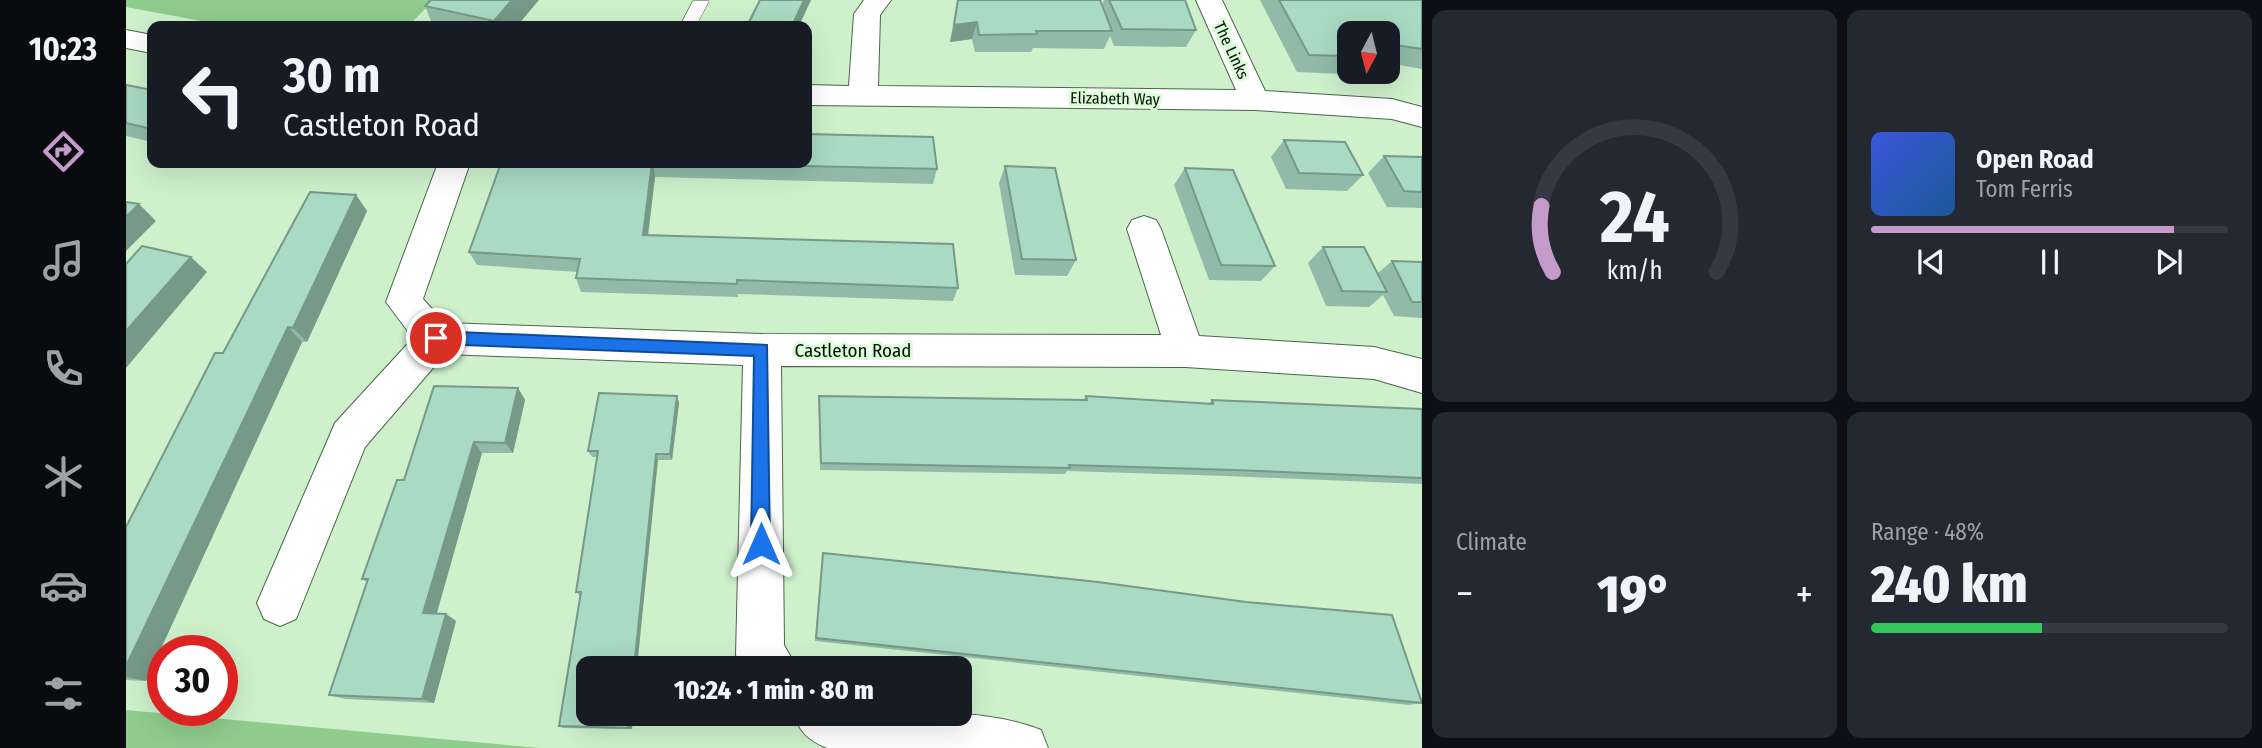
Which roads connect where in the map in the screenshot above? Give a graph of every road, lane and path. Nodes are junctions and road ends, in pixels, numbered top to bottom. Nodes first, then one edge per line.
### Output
1 (878, 0) edge
2 (1209, 0) edge
3 (701, 1) edge
4 (691, 21) edge
5 (126, 39) edge
6 (147, 43) edge
7 (812, 95) edge
8 (863, 95) junction
9 (1255, 100) junction
10 (1422, 117) edge
11 (452, 168) edge
12 (1144, 229) dead end
13 (436, 338) junction
14 (762, 350) junction
15 (1185, 351) junction
16 (1422, 376) edge
17 (280, 603) dead end
18 (761, 656) edge
19 (851, 726) edge
20 (1023, 748) edge

1 - 8 street
2 - 9 street, The Links
3 - 4 lane
5 - 6 street
7 - 8 street, Elizabeth Way
8 - 9 street, Elizabeth Way
9 - 10 street, Elizabeth Way
11 - 13 street
12 - 15 street
13 - 14 street, Castleton Road
13 - 17 street
14 - 15 street, Castleton Road
14 - 18 street
15 - 16 street, Castleton Road
19 - 20 street

